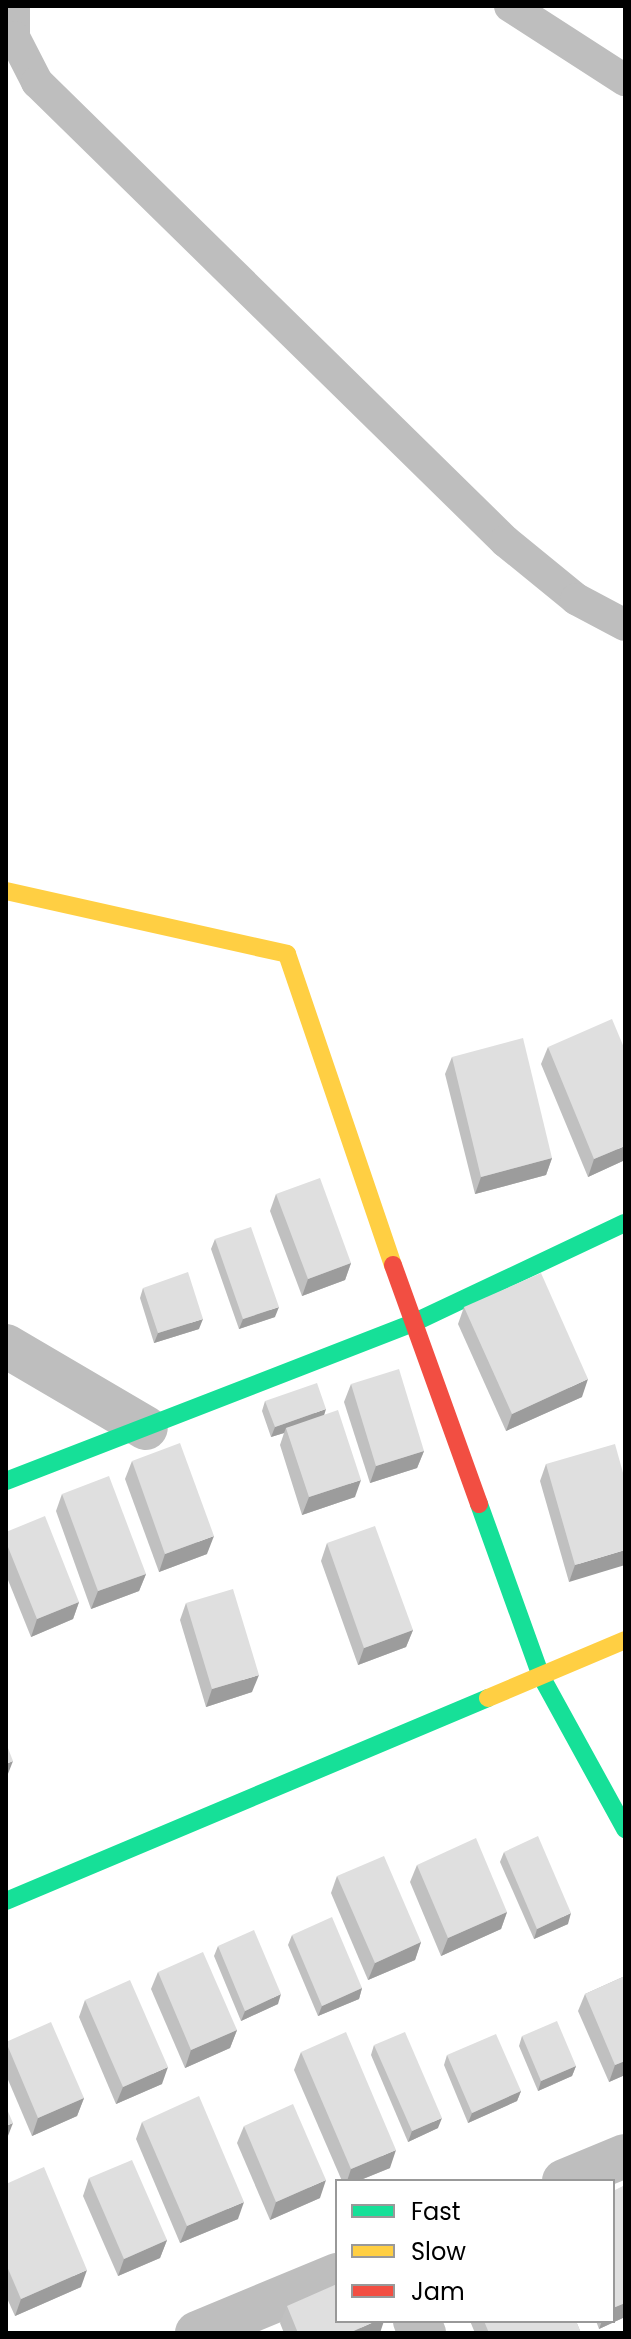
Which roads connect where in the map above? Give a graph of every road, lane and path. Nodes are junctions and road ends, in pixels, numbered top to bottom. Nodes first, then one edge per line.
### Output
1 (14, 6) edge
2 (510, 6) edge
3 (625, 80) edge
4 (625, 625) edge
5 (6, 891) edge
6 (625, 1223) edge
7 (413, 1323) junction
8 (6, 1346) edge
9 (146, 1428) junction
10 (6, 1481) edge
11 (625, 1640) edge
12 (541, 1676) junction
13 (625, 1829) edge
14 (6, 1901) edge
15 (625, 2156) edge
16 (569, 2179) edge
17 (335, 2276) edge
18 (197, 2333) edge

1 - 4 lane
2 - 3 lane
5 - 7 street
6 - 7 street
7 - 9 street
7 - 12 street
8 - 9 street
9 - 10 street
11 - 12 street
12 - 13 street
12 - 14 street
15 - 16 street
17 - 18 street

